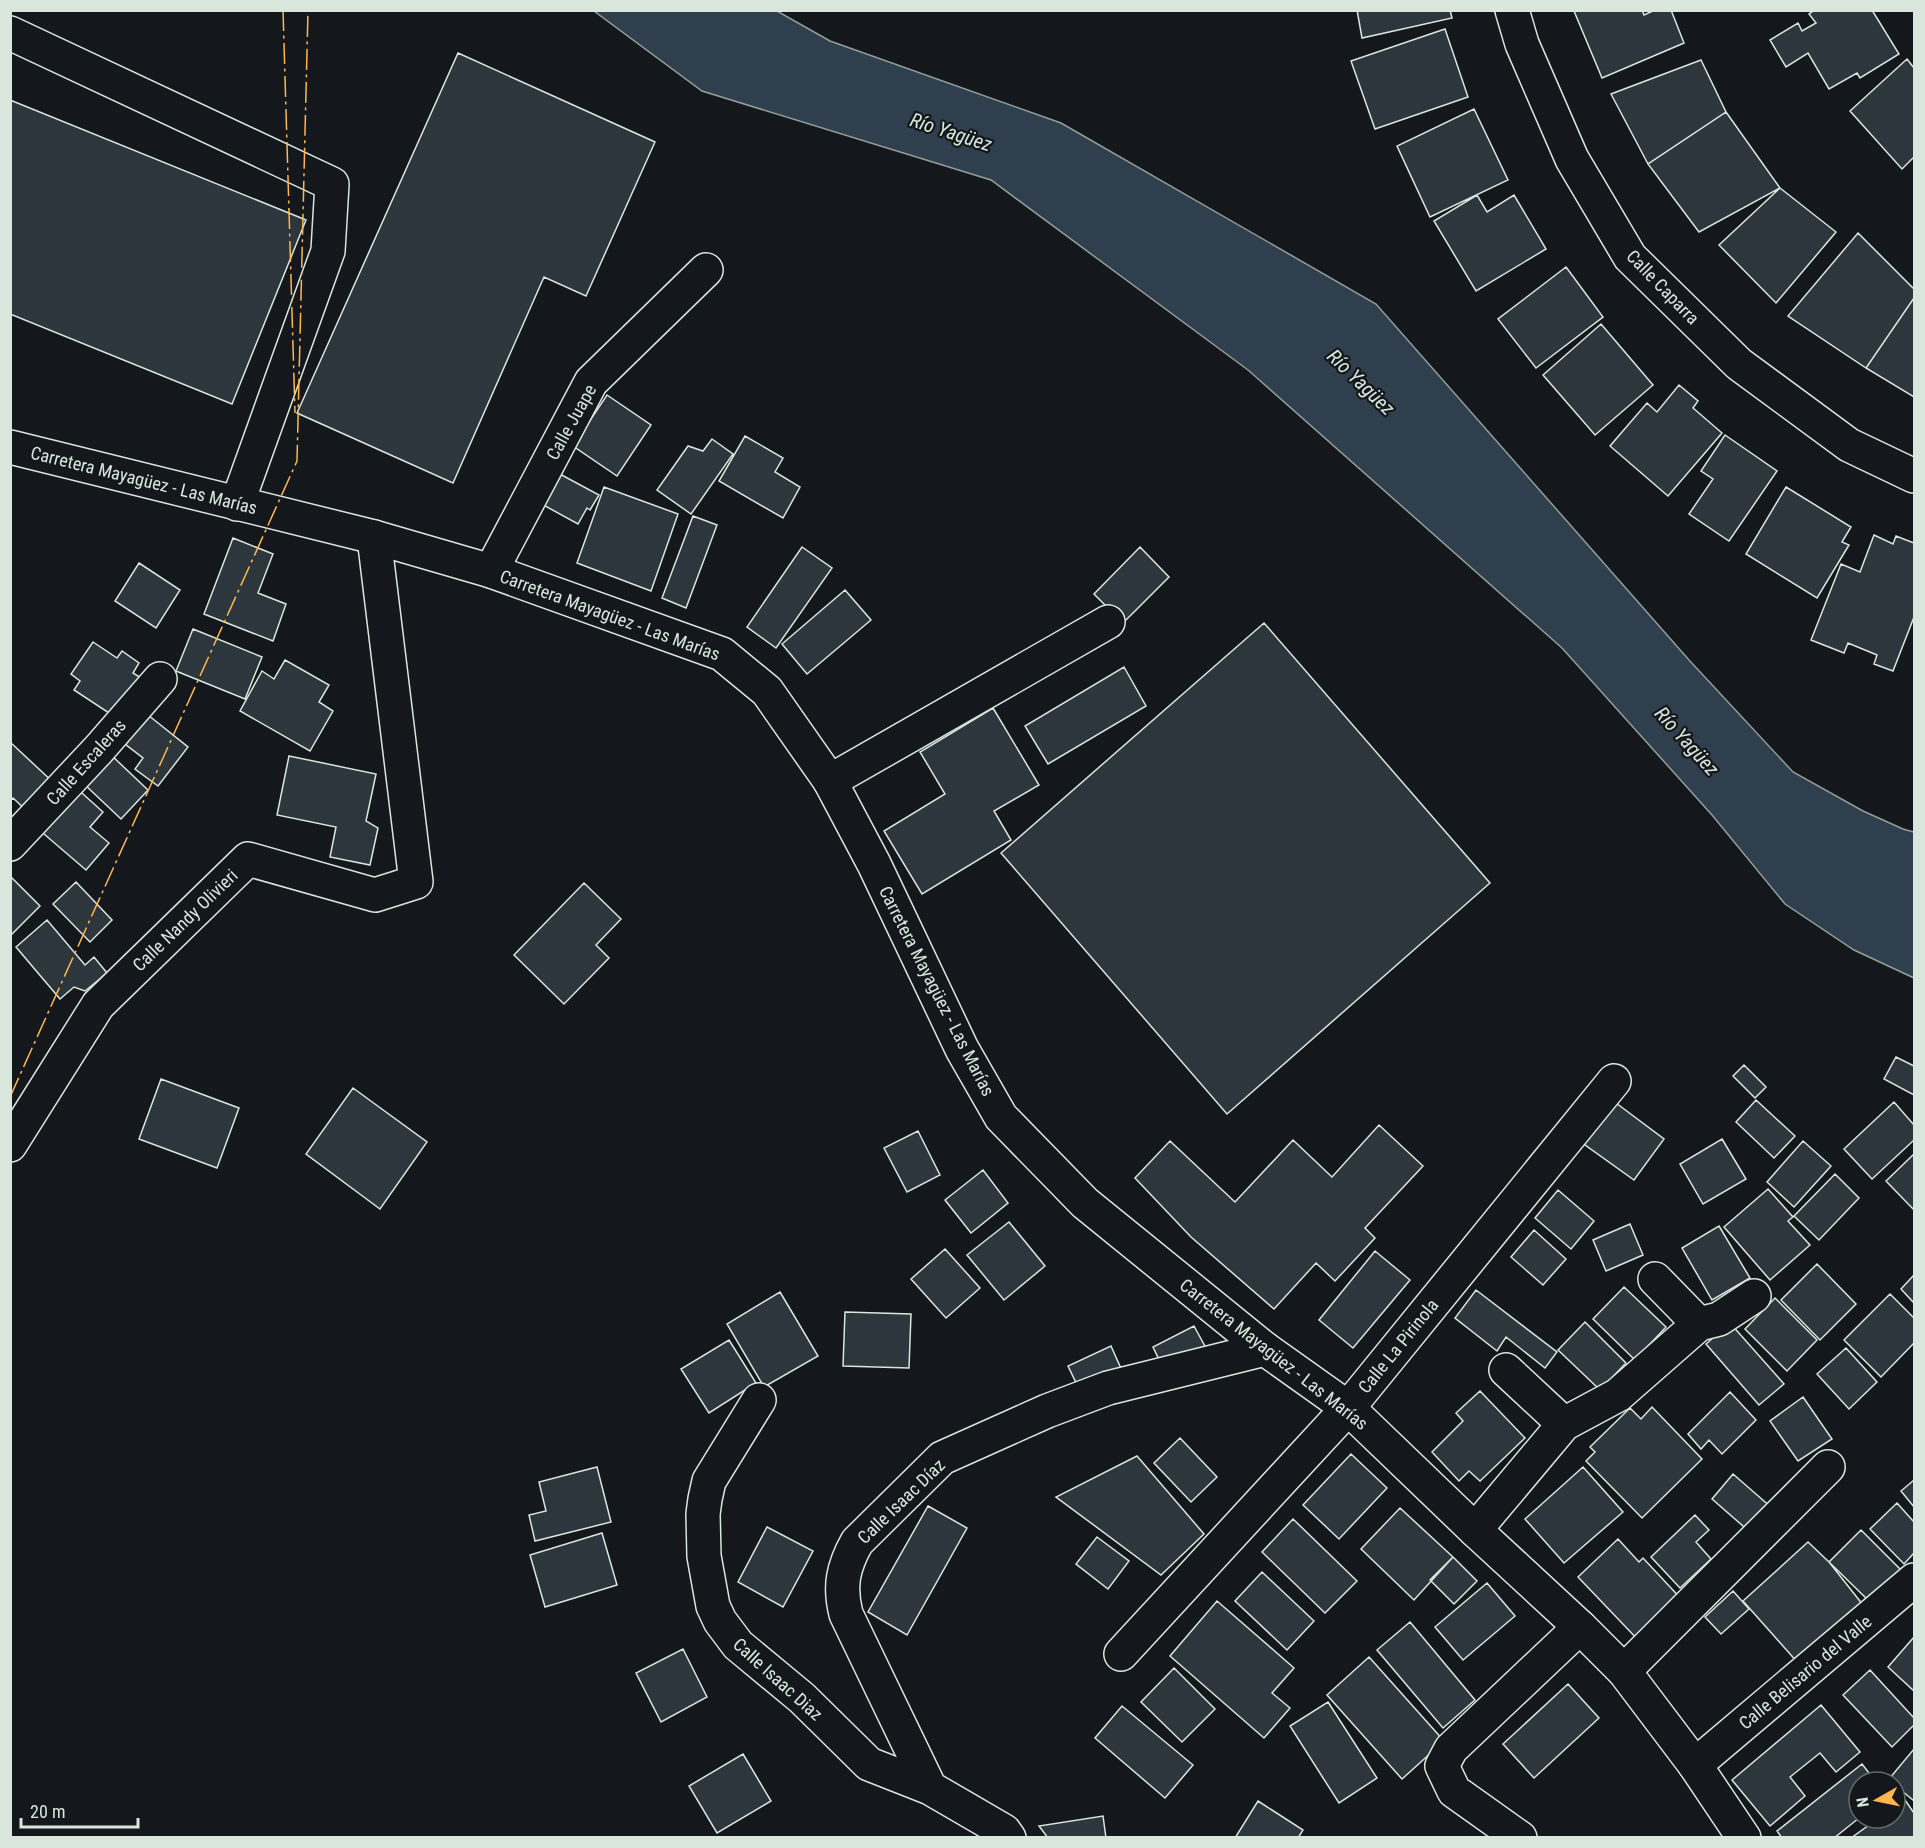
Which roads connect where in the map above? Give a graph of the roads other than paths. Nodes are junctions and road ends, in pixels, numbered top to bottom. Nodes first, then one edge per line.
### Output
1 (1512, 10) edge
2 (10, 33) edge
3 (706, 270) dead end
4 (10, 447) edge
5 (1914, 476) edge
6 (237, 504) junction
7 (374, 537) junction
8 (491, 571) junction
9 (1108, 621) dead end
10 (160, 679) dead end
11 (830, 781) junction
12 (10, 844) edge
13 (1614, 1081) dead end
14 (10, 1145) edge
15 (1655, 1279) dead end
16 (1754, 1296) dead end
17 (1699, 1324) junction
18 (1265, 1349) junction
19 (1506, 1370) dead end
20 (759, 1400) dead end
21 (1348, 1408) junction
22 (1564, 1424) junction
23 (1828, 1467) dead end
24 (1475, 1530) junction
25 (1914, 1580) edge
26 (1580, 1627) junction
27 (1121, 1654) dead end
28 (1624, 1671) junction
29 (1695, 1765) junction
30 (930, 1788) junction
31 (1010, 1838) edge
32 (1520, 1838) edge
33 (1744, 1838) edge

1 - 5 street, Calle Caparra
2 - 6 street
3 - 8 street, Calle Juape
4 - 6 street, Carretera Mayagüez - Las Marías
6 - 7 street, Carretera Mayagüez - Las Marías
7 - 8 street, Carretera Mayagüez - Las Marías
7 - 14 street, Calle Nandy Olivieri
8 - 11 street, Carretera Mayagüez - Las Marías
9 - 11 street
10 - 12 street, Calle Escaleras
11 - 18 street, Carretera Mayagüez - Las Marías
13 - 21 street, Calle La Pirinola
15 - 17 street
16 - 17 street
17 - 22 street
18 - 21 street, Carretera Mayagüez - Las Marías
18 - 30 street, Calle Isaac Díaz
19 - 22 street
20 - 30 street, Calle Isaac Diaz
21 - 24 street, Carretera Mayagüez - Las Marías
21 - 27 street, Calle La Pirinola
22 - 24 street
23 - 28 street
24 - 26 street, Carretera Mayagüez - Las Marías
25 - 29 street, Calle Belisario del Valle
26 - 28 street, Carretera Mayagüez - Las Marías
26 - 32 street
28 - 29 street, Carretera Mayagüez - Las Marías
29 - 33 street, Carretera Mayagüez - Las Marías
30 - 31 street, Calle Isaac Diaz

